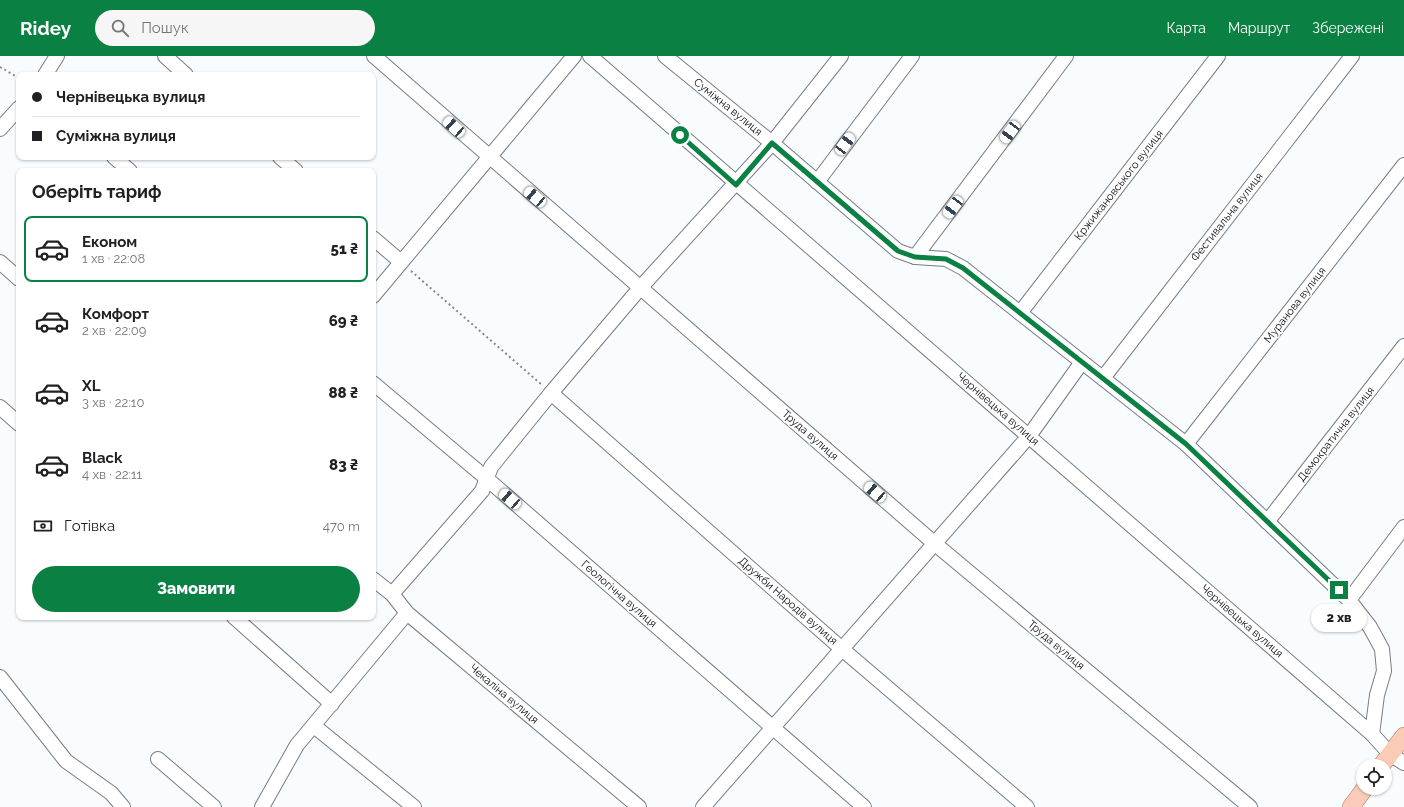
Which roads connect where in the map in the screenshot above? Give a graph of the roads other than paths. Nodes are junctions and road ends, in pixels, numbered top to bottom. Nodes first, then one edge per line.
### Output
1 (57, 56) edge
2 (165, 56) edge
3 (374, 56) edge
4 (574, 56) edge
5 (590, 56) edge
6 (665, 56) edge
7 (841, 56) edge
8 (912, 56) edge
9 (1066, 56) edge
10 (1218, 56) edge
11 (1352, 56) edge
12 (47, 72) edge
13 (183, 72) edge
14 (16, 111) edge
15 (0, 129) edge
16 (772, 143) junction
17 (488, 157) junction
18 (117, 160) edge
19 (283, 160) edge
20 (1404, 165) edge
21 (127, 168) edge
22 (293, 168) edge
23 (817, 182) junction
24 (736, 185) junction
25 (376, 241) edge
26 (915, 257) junction
27 (0, 262) edge
28 (401, 262) junction
29 (16, 276) edge
30 (641, 287) junction
31 (376, 292) edge
32 (1020, 314) junction
33 (1404, 346) edge
34 (1082, 362) junction
35 (1103, 378) junction
36 (376, 386) edge
37 (551, 393) junction
38 (0, 407) edge
39 (16, 421) edge
40 (1029, 436) junction
41 (1186, 444) junction
42 (486, 478) junction
43 (1267, 522) junction
44 (1404, 527) edge
45 (934, 543) junction
46 (376, 581) edge
47 (392, 594) junction
48 (1349, 600) junction
49 (407, 613) junction
50 (237, 620) edge
51 (842, 649) junction
52 (0, 677) edge
53 (332, 704) junction
54 (314, 726) junction
55 (772, 728) junction
56 (1372, 734) junction
57 (1404, 736) edge
58 (158, 759) dead end
59 (1391, 759) edge
60 (1392, 761) edge
61 (1360, 795) edge
62 (124, 807) edge
63 (214, 807) edge
64 (262, 807) edge
65 (414, 807) edge
66 (639, 807) edge
67 (703, 807) edge
68 (864, 807) edge
69 (1027, 807) edge
70 (1250, 807) edge
71 (1351, 807) edge

1 - 12 street
2 - 13 street
3 - 17 street, Труда вулиця
4 - 17 street
5 - 24 street, Чернівецька вулиця
6 - 16 street, Суміжна вулиця
7 - 16 street
8 - 23 street
9 - 26 street
10 - 32 street, Кржижановського вулиця
11 - 35 street, Фестивальна вулиця
14 - 15 street
16 - 23 street, Суміжна вулиця
16 - 24 street
17 - 28 street
17 - 30 street, Труда вулиця
18 - 21 street
19 - 22 street
20 - 41 street, Муранова вулиця
23 - 26 street, Суміжна вулиця
24 - 30 street
24 - 40 street, Чернівецька вулиця
25 - 28 street
26 - 32 street, Суміжна вулиця
27 - 29 street
28 - 31 street
30 - 37 street
30 - 45 street, Труда вулиця
32 - 34 street, Суміжна вулиця
33 - 43 street, Демократична вулиця
34 - 35 street, Суміжна вулиця
34 - 40 street
35 - 41 street, Суміжна вулиця
36 - 42 street, Геологічна вулиця
37 - 42 street
37 - 51 street, Дружби Народів вулиця
38 - 39 street
40 - 45 street
40 - 56 street, Чернівецька вулиця
41 - 43 street, Суміжна вулиця
42 - 47 street
42 - 55 street, Геологічна вулиця
43 - 48 street, Суміжна вулиця
44 - 48 street
45 - 51 street
45 - 70 street, Труда вулиця
46 - 47 street, Чекаліна вулиця
47 - 49 street, Чекаліна вулиця
48 - 56 street, Суміжна вулиця
49 - 53 street
49 - 66 street, Чекаліна вулиця
50 - 53 street
51 - 55 street
51 - 69 street, Дружби Народів вулиця
52 - 62 street
53 - 54 street
54 - 64 street
54 - 65 street
55 - 67 street
55 - 68 street, Геологічна вулиця
56 - 59 street, Чернівецька вулиця
57 - 60 main road
58 - 63 street
61 - 71 main road

